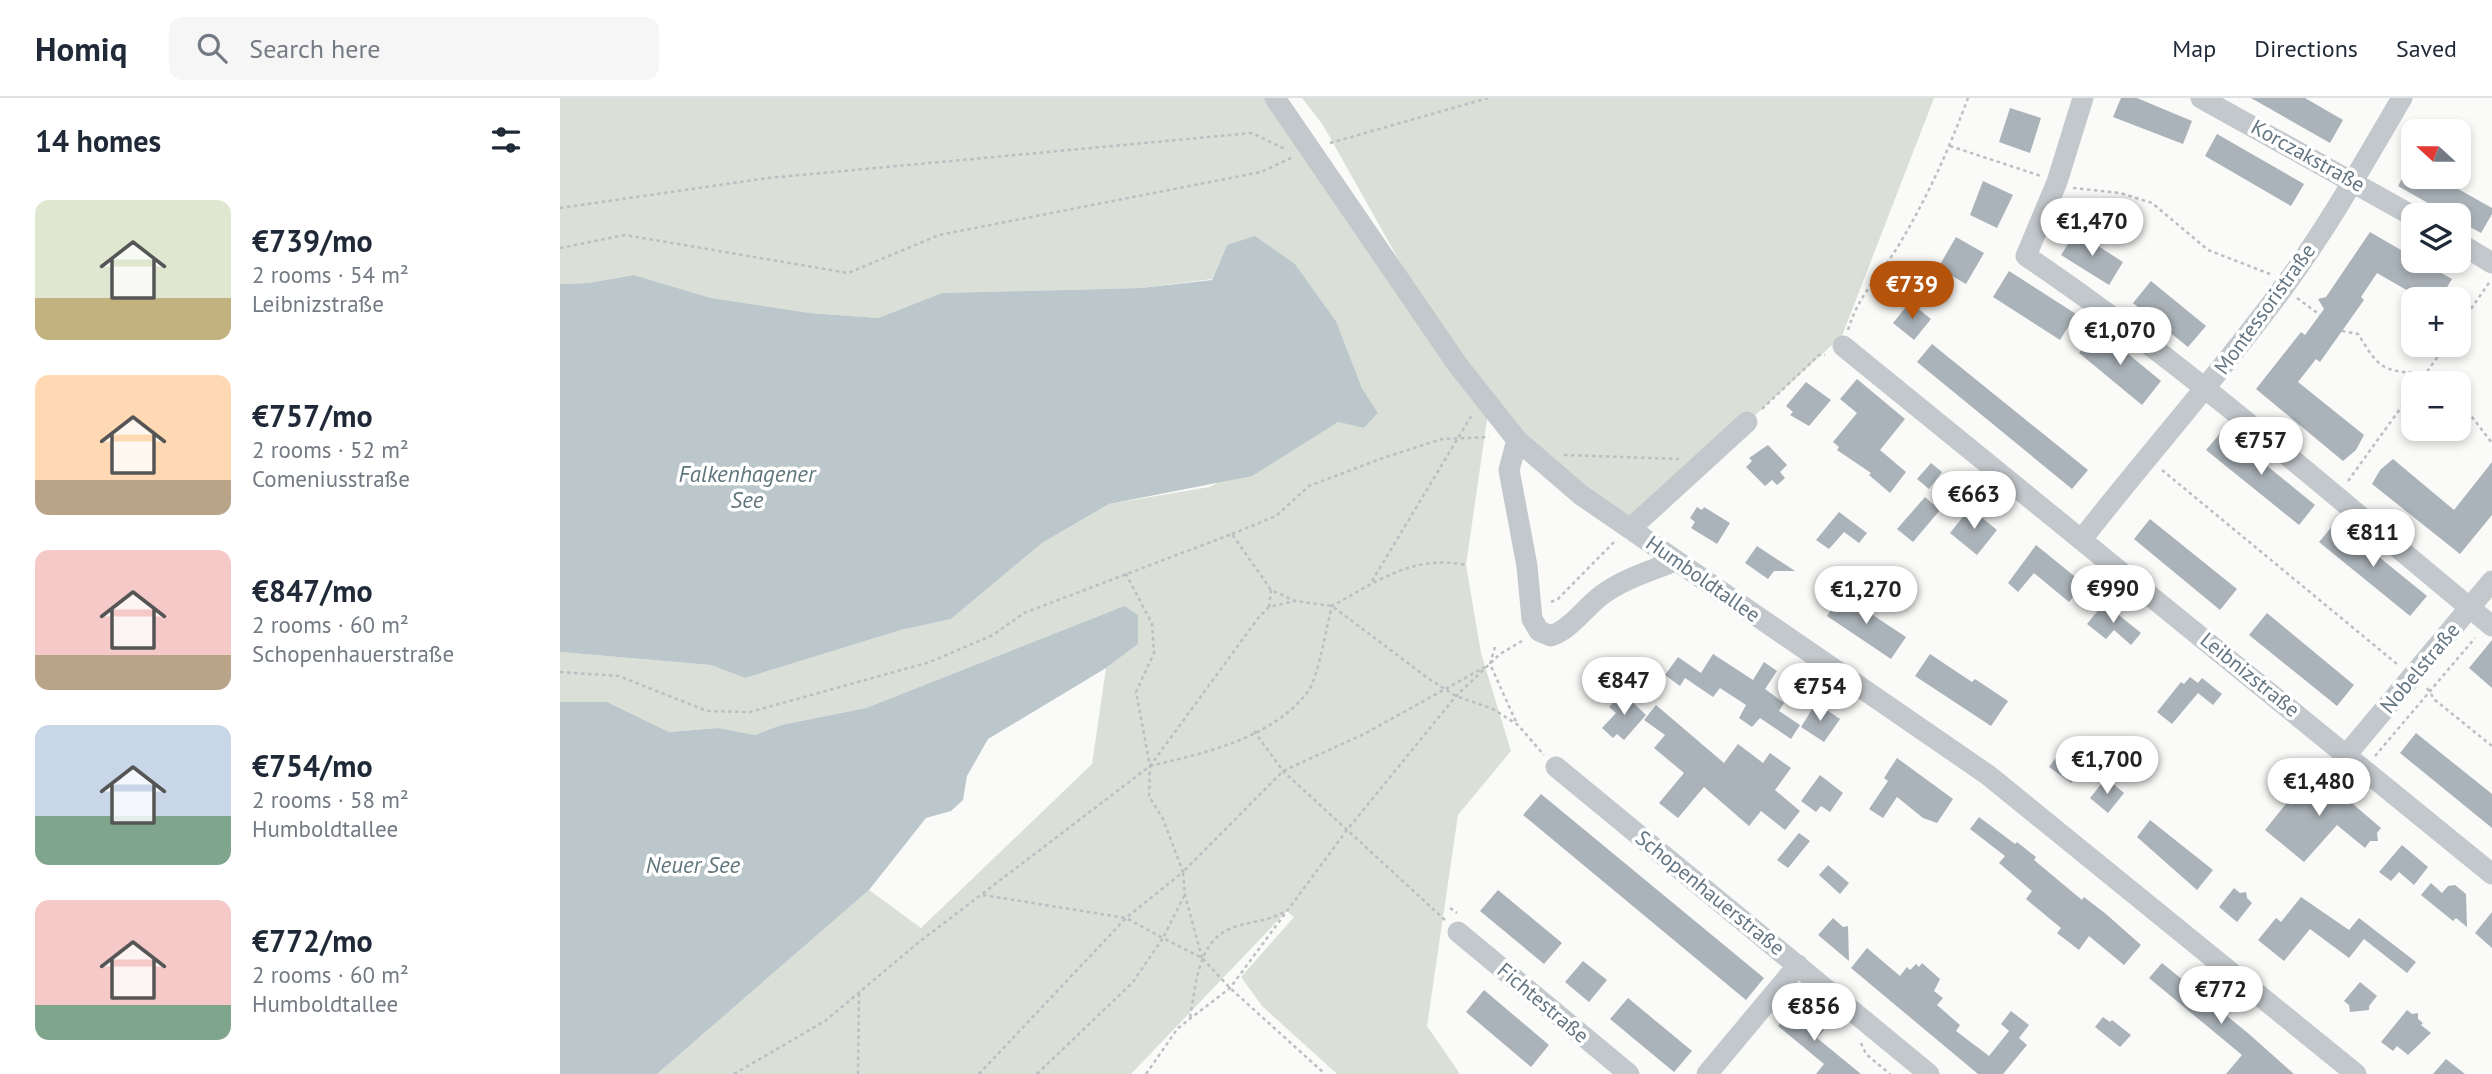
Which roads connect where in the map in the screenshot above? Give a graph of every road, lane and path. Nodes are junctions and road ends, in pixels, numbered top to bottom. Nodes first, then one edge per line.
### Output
1 (1275, 98) edge
2 (1488, 98) edge
3 (1968, 98) edge
4 (2083, 98) edge
5 (2201, 98) edge
6 (2402, 98) edge
7 (1951, 146) junction
8 (1310, 148) junction
9 (2354, 181) junction
10 (2057, 182) junction
11 (560, 208) edge
12 (2401, 209) edge
13 (560, 248) edge
14 (2471, 250) edge
15 (2492, 263) edge
16 (2265, 273) dead end
17 (2492, 278) edge
18 (2471, 309) edge
19 (2342, 331) dead end
20 (1843, 346) junction
21 (2401, 371) edge
22 (2207, 388) junction
23 (2401, 407) edge
24 (1474, 410) dead end
25 (2471, 416) edge
26 (1747, 422) joint
27 (1459, 438) junction
28 (1517, 440) junction
29 (2492, 443) edge
30 (1554, 452) dead end
31 (2148, 458) junction
32 (1707, 461) junction
33 (2337, 495) junction
34 (1630, 529) junction
35 (1232, 534) junction
36 (2082, 539) junction
37 (1676, 561) junction
38 (1466, 565) dead end
39 (1125, 572) junction
40 (1372, 581) junction
41 (2492, 581) edge
42 (1271, 590) junction
43 (1295, 601) junction
44 (1332, 606) junction
45 (1269, 607) junction
46 (2470, 608) junction
47 (1531, 609) junction
48 (2490, 624) edge
49 (1539, 631) junction
50 (1494, 647) dead end
51 (1490, 664) junction
52 (560, 672) edge
53 (2413, 676) junction
54 (1446, 687) junction
55 (2431, 692) junction
56 (1456, 696) junction
57 (1518, 725) junction
58 (1254, 731) junction
59 (2492, 746) edge
60 (2347, 754) junction
61 (2373, 759) dead end
62 (1150, 765) junction
63 (1556, 767) joint
64 (1283, 771) junction
65 (1347, 830) junction
66 (1183, 872) junction
67 (2492, 874) edge
68 (983, 895) junction
69 (1185, 895) junction
70 (1286, 911) junction
71 (1126, 918) junction
72 (1458, 932) joint
73 (1163, 938) junction
74 (1202, 958) junction
75 (1798, 965) junction
76 (1230, 988) junction
77 (859, 992) junction
78 (1189, 1020) junction
79 (734, 1074) edge
80 (858, 1074) edge
81 (979, 1074) edge
82 (1037, 1074) edge
83 (1146, 1074) edge
84 (1325, 1074) edge
85 (1629, 1074) edge
86 (1707, 1074) edge
87 (1928, 1074) edge
88 (2356, 1074) edge

1 - 8 street, Humboldtallee
2 - 8 path
3 - 7 path
4 - 10 street
5 - 9 street, Korczakstraße
6 - 9 street, Montessoristraße
7 - 10 path
7 - 20 path
8 - 28 street, Humboldtallee
9 - 12 street, Korczakstraße
9 - 22 street, Montessoristraße
10 - 16 path
10 - 22 street
11 - 13 path
14 - 15 street
17 - 18 path
19 - 21 path
20 - 26 path
20 - 36 street, Leibnizstraße
22 - 31 street, Montessoristraße
22 - 33 street
23 - 33 path
24 - 27 path
25 - 29 path
26 - 32 street
27 - 28 path
27 - 35 path
27 - 40 path
28 - 34 street, Humboldtallee
28 - 47 street
30 - 32 path
31 - 36 street, Montessoristraße
31 - 53 path
32 - 34 street
33 - 46 street
34 - 37 street, Humboldtallee
34 - 47 path
35 - 39 path
35 - 42 path
36 - 60 street, Leibnizstraße
37 - 49 street
37 - 88 street, Humboldtallee
38 - 40 path
39 - 52 path
39 - 62 path
40 - 44 path
41 - 46 street, Nobelstraße
42 - 43 path
42 - 45 path
43 - 44 path
43 - 45 path
44 - 54 path
44 - 58 path
45 - 62 path
46 - 48 street
46 - 53 street, Nobelstraße
47 - 49 street
48 - 55 path
49 - 51 path
50 - 51 path
51 - 54 path
51 - 56 path
51 - 57 path
53 - 55 path
53 - 60 street, Nobelstraße
54 - 56 path
54 - 64 path
55 - 59 path
55 - 61 path
56 - 57 path
56 - 65 path
57 - 63 path
58 - 62 path
58 - 64 path
60 - 67 street, Leibnizstraße
62 - 66 path
62 - 68 path
63 - 75 street, Schopenhauerstraße
64 - 65 path
64 - 66 path
65 - 70 path
65 - 72 path
66 - 69 path
66 - 71 path
68 - 71 path
68 - 77 path
69 - 73 path
69 - 74 path
70 - 74 path
70 - 76 path
71 - 73 path
71 - 81 path
72 - 85 street, Fichtestraße
73 - 74 path
73 - 82 path
74 - 76 path
74 - 78 path
75 - 86 street
75 - 87 street, Schopenhauerstraße
76 - 78 path
76 - 84 path
77 - 79 path
77 - 80 path
78 - 83 path

